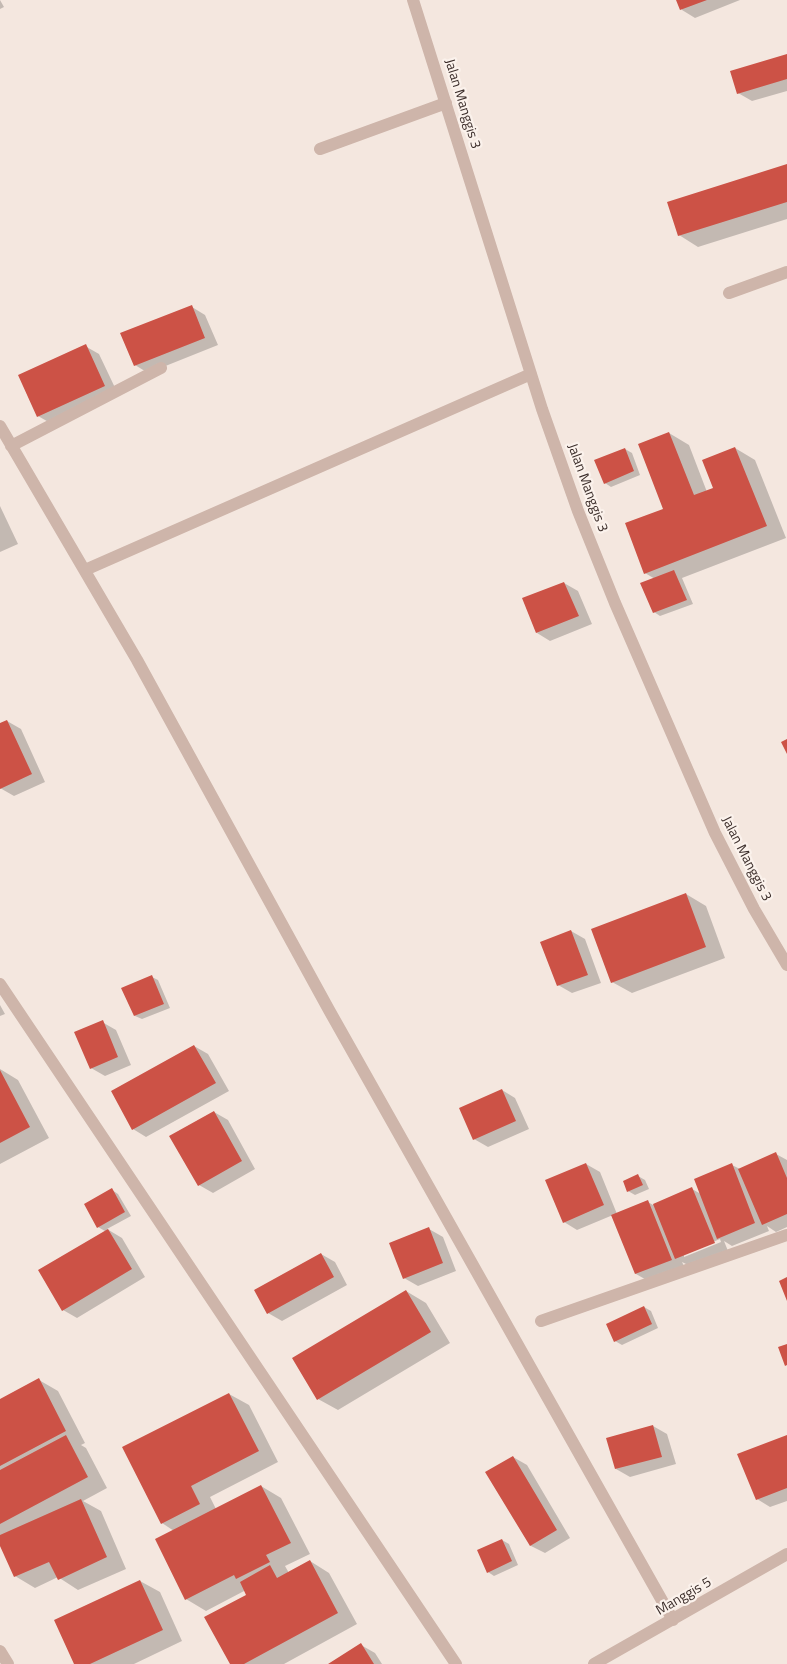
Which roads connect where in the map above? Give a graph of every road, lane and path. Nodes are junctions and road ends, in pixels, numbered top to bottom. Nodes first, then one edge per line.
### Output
1 (413, 0) edge
2 (446, 103) junction
3 (320, 149) dead end
4 (787, 272) edge
5 (729, 293) dead end
6 (161, 368) dead end
7 (531, 374) junction
8 (0, 426) edge
9 (11, 446) junction
10 (85, 570) junction
11 (787, 965) edge
12 (0, 984) edge
13 (787, 1235) edge
14 (541, 1321) dead end
15 (787, 1554) edge
16 (673, 1620) junction
17 (0, 1651) edge
18 (8, 1664) edge
19 (456, 1664) edge
20 (594, 1664) edge

1 - 2 street, Jalan Manggis 3
2 - 3 street
2 - 7 street, Jalan Manggis 3
4 - 5 street
6 - 9 street
7 - 10 street
7 - 11 street, Jalan Manggis 3
8 - 9 street
9 - 10 street
10 - 16 street
12 - 19 street
13 - 14 street
15 - 16 street, Manggis 5
16 - 20 street, Manggis 5
17 - 18 street

